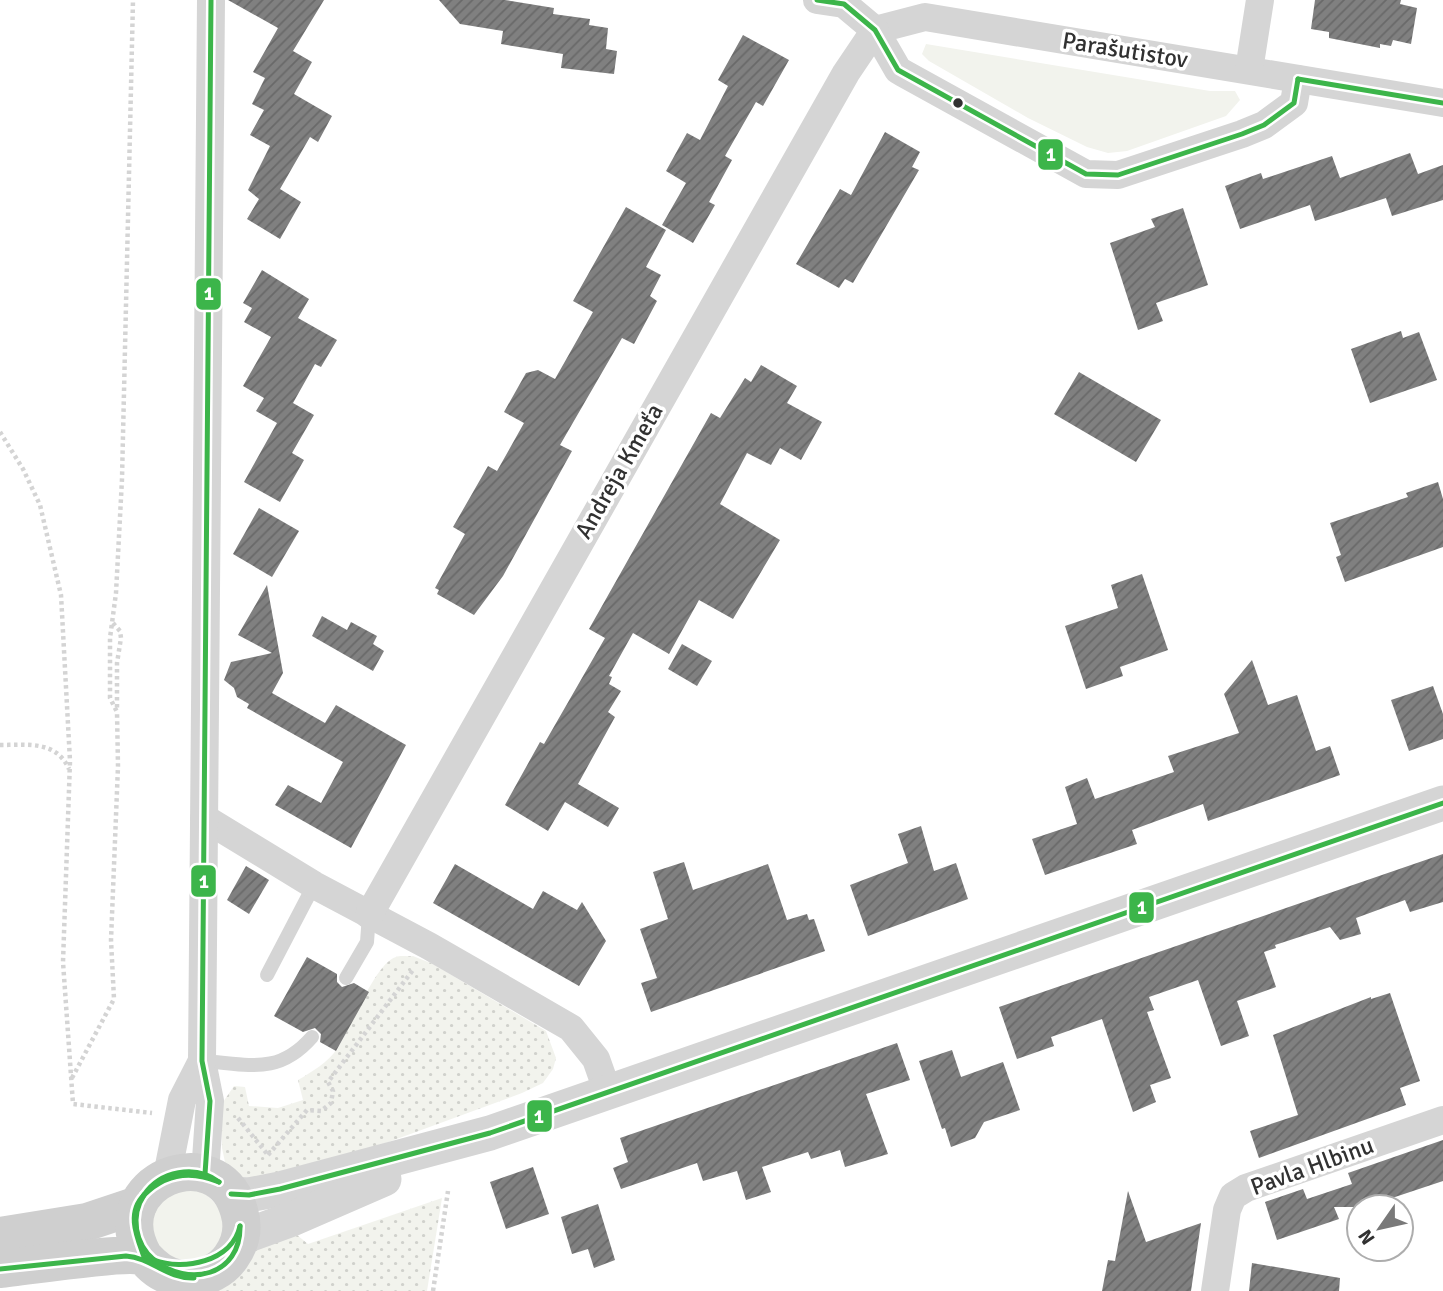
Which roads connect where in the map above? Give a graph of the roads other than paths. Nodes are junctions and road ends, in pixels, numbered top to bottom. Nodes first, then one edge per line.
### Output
1 (211, 0) edge
2 (817, 0) edge
3 (874, 0) edge
4 (1260, 0) edge
5 (875, 30) junction
6 (1249, 71) junction
7 (1298, 79) junction
8 (1443, 103) edge
9 (1443, 803) edge
10 (204, 818) junction
11 (314, 886) junction
12 (369, 915) junction
13 (267, 975) dead end
14 (346, 978) dead end
15 (312, 1037) dead end
16 (202, 1061) junction
17 (608, 1093) junction
18 (1443, 1120) edge
19 (490, 1133) junction
20 (167, 1176) junction
21 (218, 1184) junction
22 (138, 1205) junction
23 (0, 1236) edge
24 (240, 1238) junction
25 (0, 1269) edge
26 (155, 1273) edge
27 (199, 1284) edge
28 (1215, 1291) edge

1 - 10 street
2 - 5 street
3 - 5 street
4 - 6 street
5 - 6 street, Parašutistov
5 - 7 street
5 - 12 street, Andreja Kmeťa
6 - 7 street, Parašutistov
7 - 8 street, Parašutistov
9 - 17 street
10 - 11 street
10 - 16 street
11 - 12 street
11 - 13 lane
12 - 14 lane
12 - 17 street
15 - 16 lane
16 - 20 street
16 - 21 street
17 - 19 street
18 - 28 street, Pavla Hlbinu
19 - 21 street
19 - 24 street
20 - 21 main road
20 - 22 main road
21 - 24 main road
22 - 23 main road
22 - 26 main road
24 - 27 main road
25 - 26 main road
26 - 27 main road

